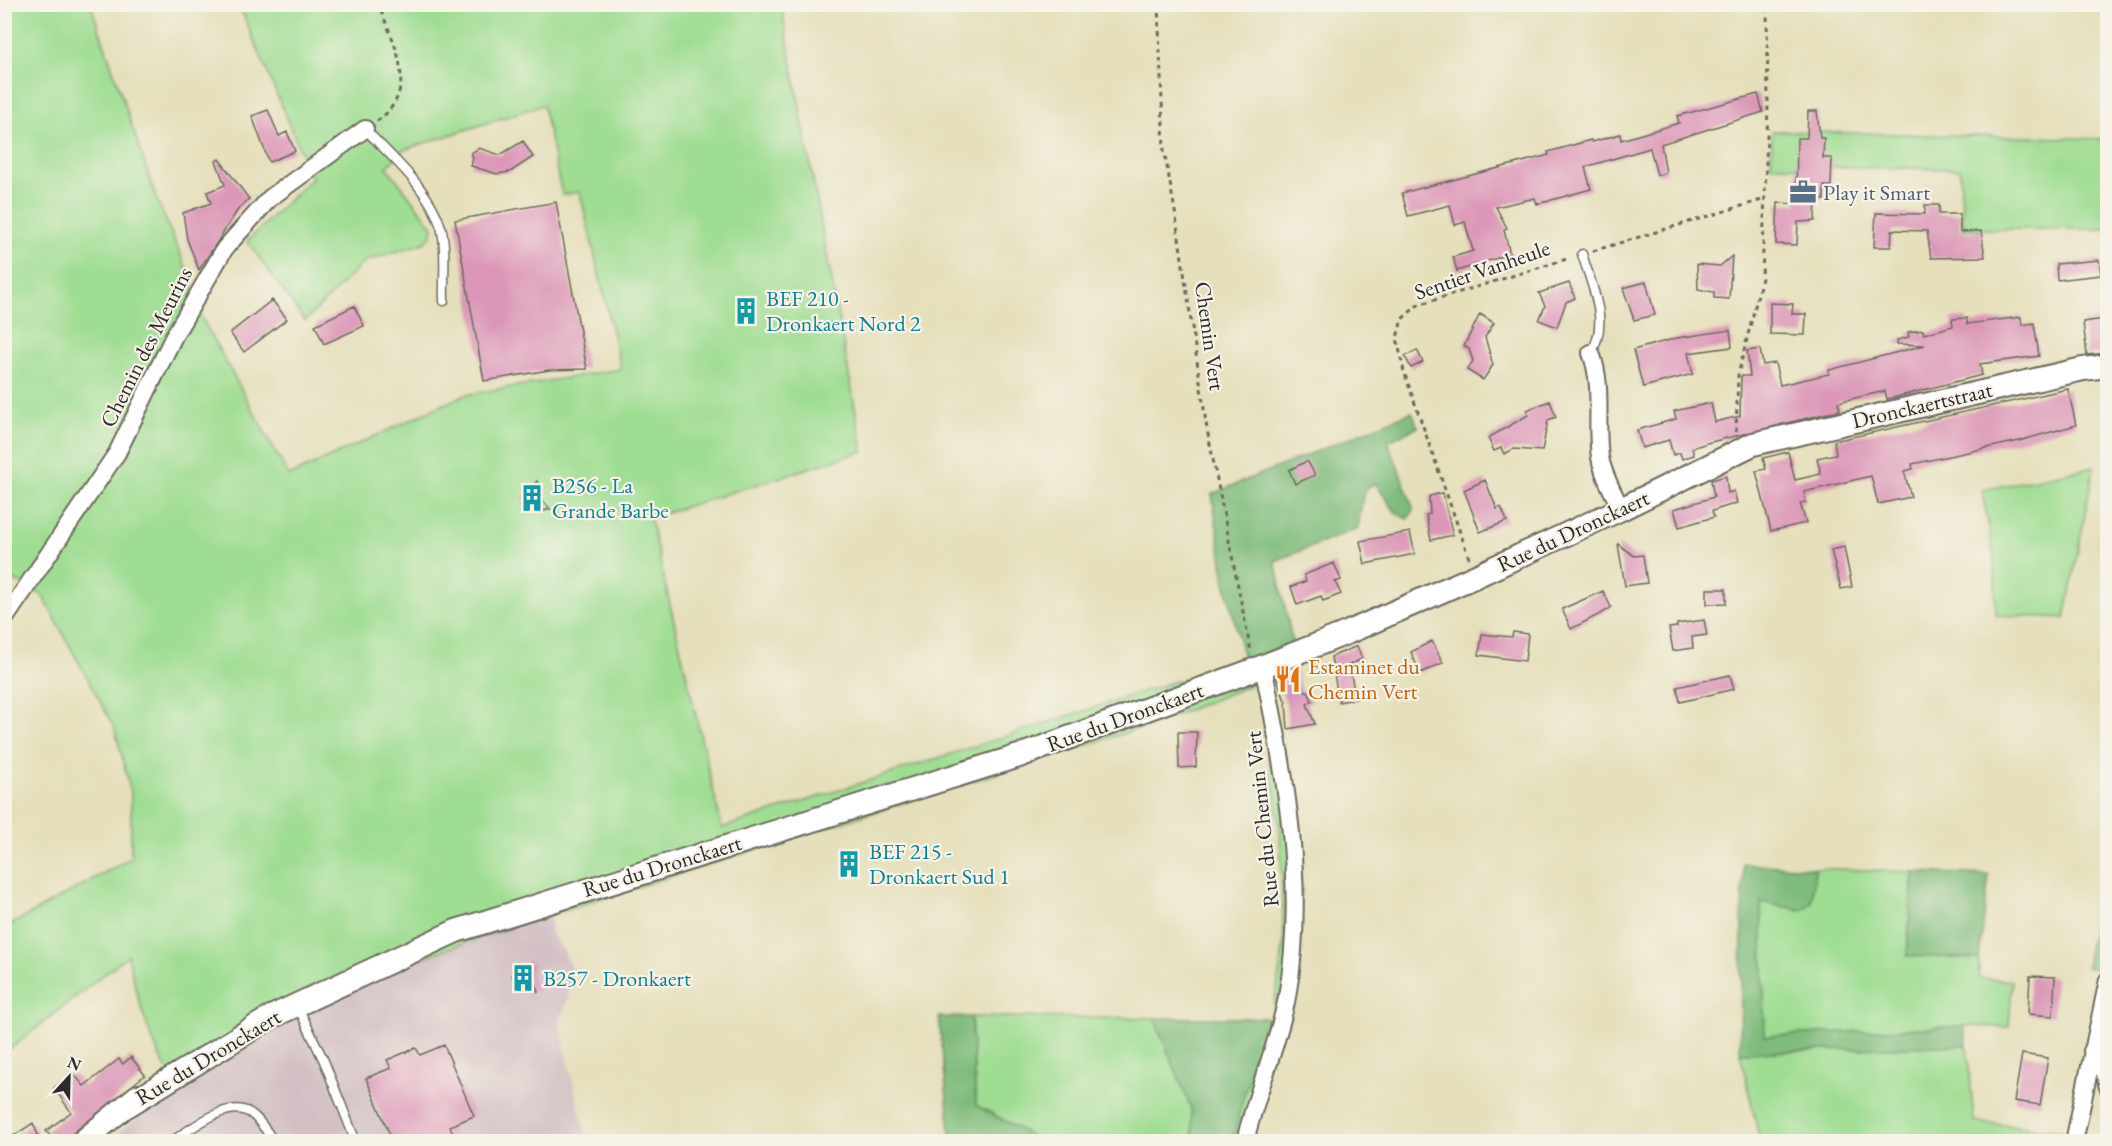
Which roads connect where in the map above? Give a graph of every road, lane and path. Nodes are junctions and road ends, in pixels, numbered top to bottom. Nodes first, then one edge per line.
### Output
1 (378, 4) edge
2 (1158, 4) edge
3 (1767, 4) edge
4 (392, 107) dead end
5 (365, 129) joint
6 (1765, 199) junction
7 (1582, 254) junction
8 (444, 301) dead end
9 (1591, 353) joint
10 (2108, 366) edge
11 (1739, 451) junction
12 (1621, 510) junction
13 (1476, 576) junction
14 (4, 620) edge
15 (1259, 668) junction
16 (487, 920) junction
17 (2108, 980) edge
18 (296, 1004) junction
19 (2092, 1051) junction
20 (2108, 1088) edge
21 (127, 1106) junction
22 (82, 1142) edge
23 (171, 1142) edge
24 (274, 1142) edge
25 (356, 1142) edge
26 (1245, 1142) edge
27 (2074, 1142) edge

1 - 4 path
2 - 15 path, Chemin Vert
3 - 6 path
5 - 8 lane
5 - 14 street, Chemin des Meurins
6 - 7 path, Sentier Vanheule
6 - 11 path
7 - 9 lane
7 - 13 path, Sentier Vanheule
9 - 12 street
10 - 11 main road, Dronckaertstraat
11 - 12 main road, Rue du Dronckaert
12 - 13 main road, Rue du Dronckaert
13 - 15 main road, Rue du Dronckaert
15 - 16 main road, Rue du Dronckaert
15 - 26 street, Rue du Chemin Vert
16 - 18 main road, Rue du Dronckaert
16 - 21 main road, Rue du Dronckaert
17 - 19 street
18 - 21 main road, Rue du Dronckaert
18 - 25 lane
19 - 20 street
19 - 27 street
21 - 22 main road, Rue du Dronckaert
23 - 24 lane

